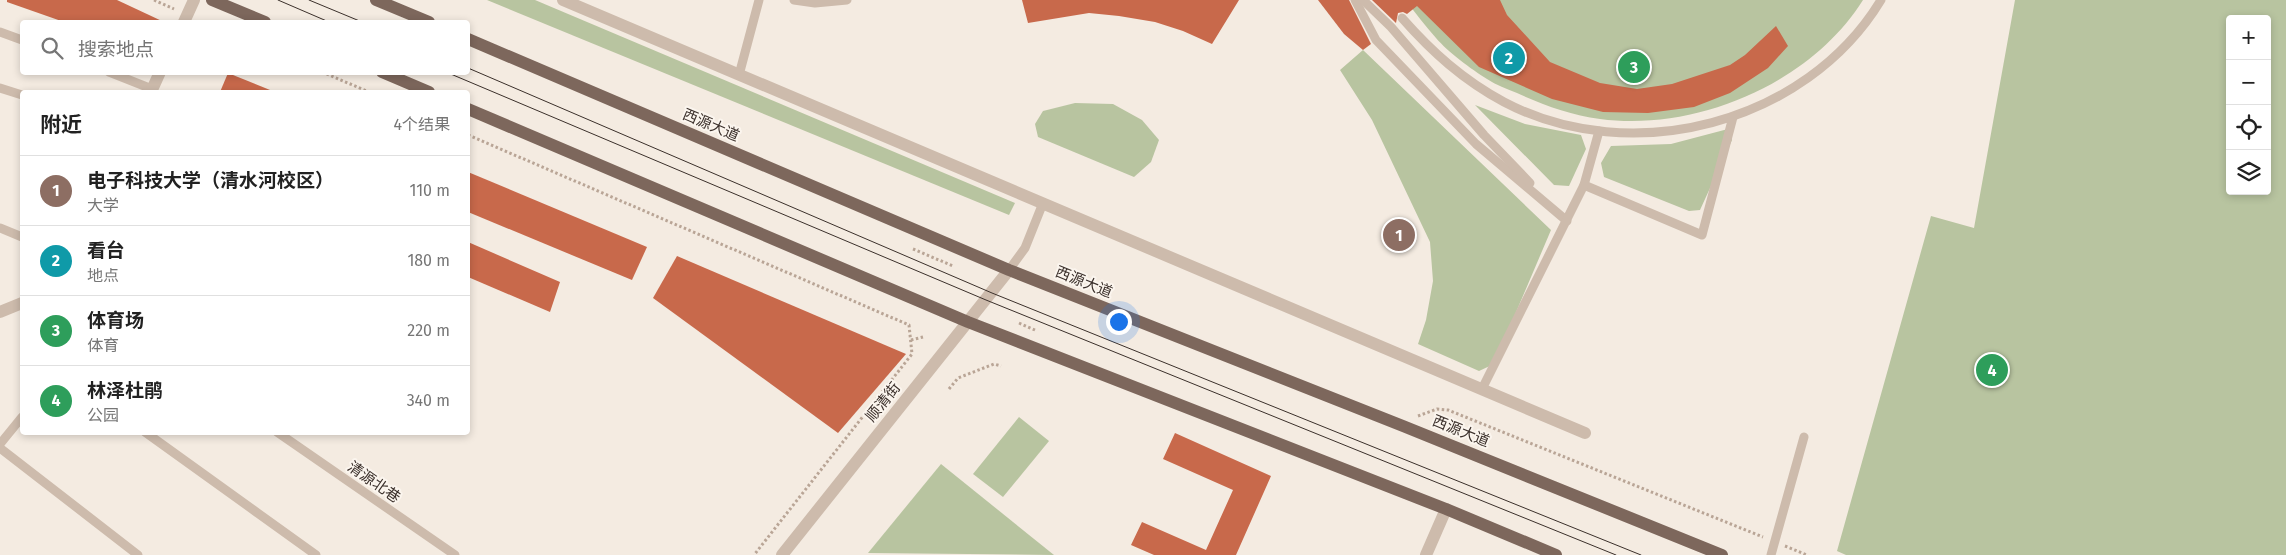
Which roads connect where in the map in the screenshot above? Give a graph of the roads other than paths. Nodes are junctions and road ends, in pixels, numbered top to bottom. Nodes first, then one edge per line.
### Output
1 (194, 0) edge
2 (212, 0) edge
3 (376, 0) edge
4 (563, 0) edge
5 (759, 0) edge
6 (794, 0) edge
7 (847, 0) edge
8 (1355, 0) edge
9 (1363, 0) edge
10 (1881, 0) edge
11 (1402, 18) dead end
12 (185, 20) edge
13 (260, 20) edge
14 (424, 20) edge
15 (0, 32) edge
16 (20, 39) edge
17 (470, 40) edge
18 (116, 75) edge
19 (159, 75) edge
20 (389, 75) edge
21 (739, 75) junction
22 (0, 88) edge
23 (149, 90) edge
24 (151, 90) edge
25 (425, 90) edge
26 (20, 94) edge
27 (470, 110) edge
28 (1733, 117) junction
29 (1599, 131) junction
30 (1584, 186) junction
31 (1043, 203) junction
32 (1567, 221) junction
33 (0, 228) edge
34 (20, 236) edge
35 (1009, 270) junction
36 (20, 304) edge
37 (0, 312) edge
38 (968, 322) junction
39 (1482, 389) junction
40 (20, 419) edge
41 (1585, 433) dead end
42 (149, 435) edge
43 (281, 435) edge
44 (1804, 438) dead end
45 (0, 444) edge
46 (0, 448) edge
47 (1446, 509) junction
48 (138, 555) edge
49 (316, 555) edge
50 (455, 555) edge
51 (782, 555) edge
52 (1426, 555) edge
53 (1556, 555) edge
54 (1722, 555) edge
55 (1771, 555) edge

1 - 12 street
2 - 13 main road
3 - 14 main road
4 - 21 street
5 - 21 lane
6 - 7 lane
8 - 32 lane
9 - 32 lane
10 - 28 lane
11 - 29 lane
15 - 16 lane
17 - 35 main road, 西源大道
18 - 23 lane
19 - 24 street
20 - 25 main road
21 - 31 street
22 - 26 lane
27 - 38 main road
28 - 29 lane
28 - 30 lane
29 - 30 lane
30 - 32 lane
31 - 35 lane
31 - 39 street
32 - 39 lane
33 - 34 lane
35 - 38 street, 顺清街
35 - 54 main road, 西源大道
36 - 37 street
38 - 47 main road
38 - 51 street, 顺清街
39 - 41 street
40 - 45 lane
42 - 49 lane
43 - 50 lane, 清源北巷
44 - 55 lane
46 - 48 lane
47 - 52 street
47 - 53 main road

